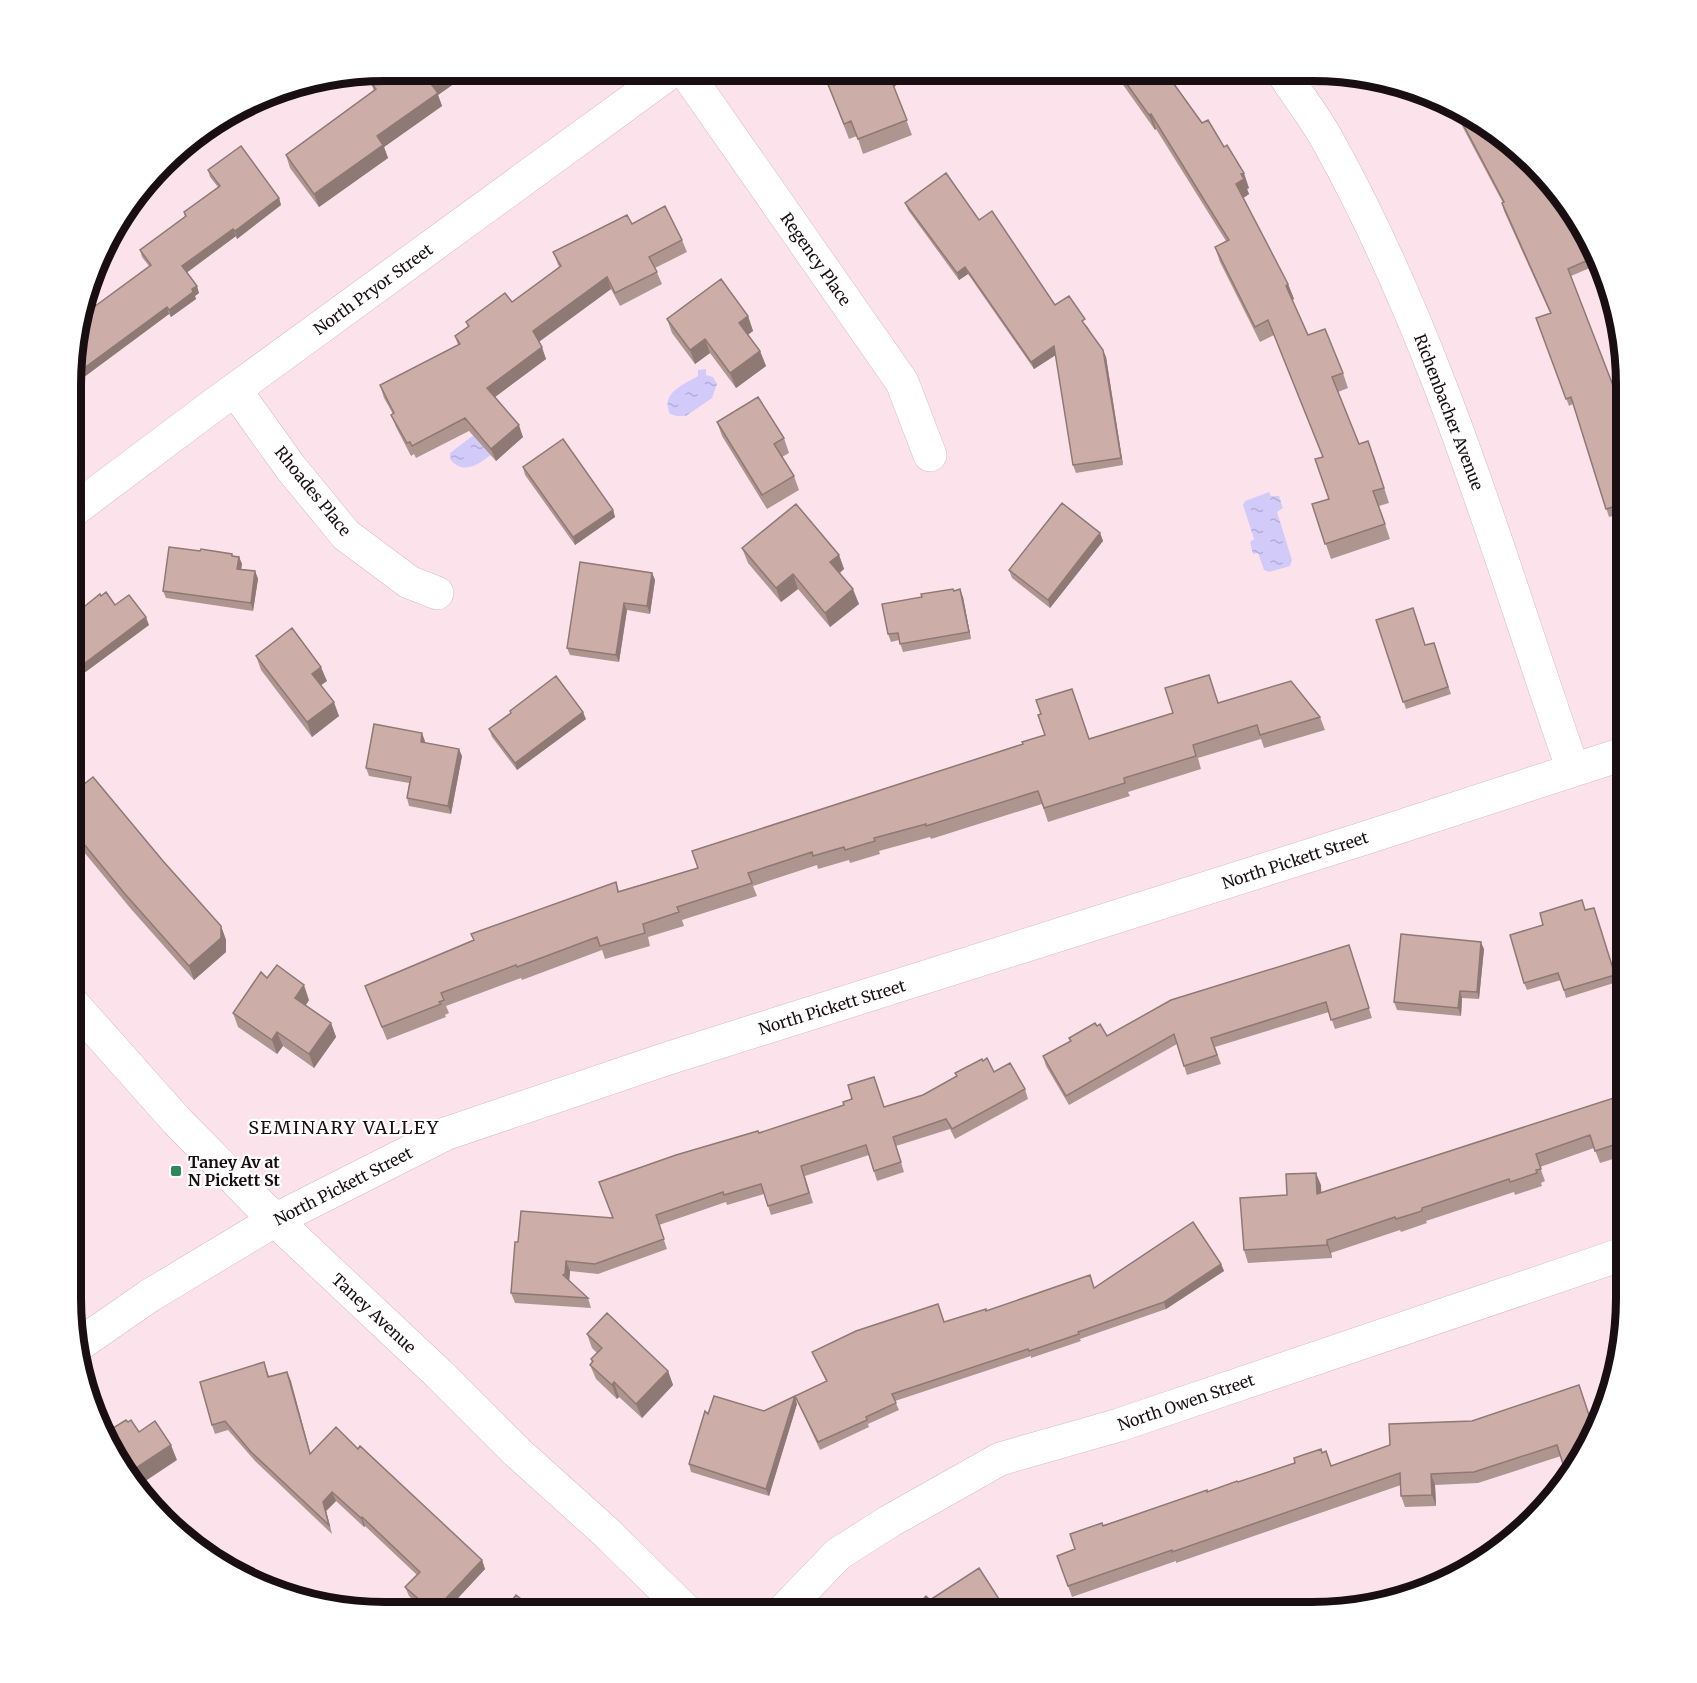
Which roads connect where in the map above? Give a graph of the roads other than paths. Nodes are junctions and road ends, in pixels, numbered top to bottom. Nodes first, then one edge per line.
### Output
1 (658, 81) edge
2 (692, 81) edge
3 (1288, 81) edge
4 (235, 390) junction
5 (930, 455) dead end
6 (81, 505) edge
7 (437, 592) dead end
8 (1616, 756) edge
9 (1573, 770) junction
10 (81, 1013) edge
11 (275, 1220) junction
12 (1616, 1256) edge
13 (84, 1341) edge
14 (677, 1602) edge
15 (792, 1602) edge

1 - 4 street, North Pryor Street
2 - 5 street, Regency Place
3 - 9 street, Richenbacher Avenue
4 - 6 street, North Pryor Street
4 - 7 street, Rhoades Place
8 - 9 street, North Pickett Street
9 - 11 street, North Pickett Street
10 - 11 street, Taney Avenue
11 - 13 street, North Pickett Street
11 - 14 street, Taney Avenue
12 - 15 street, North Owen Street

